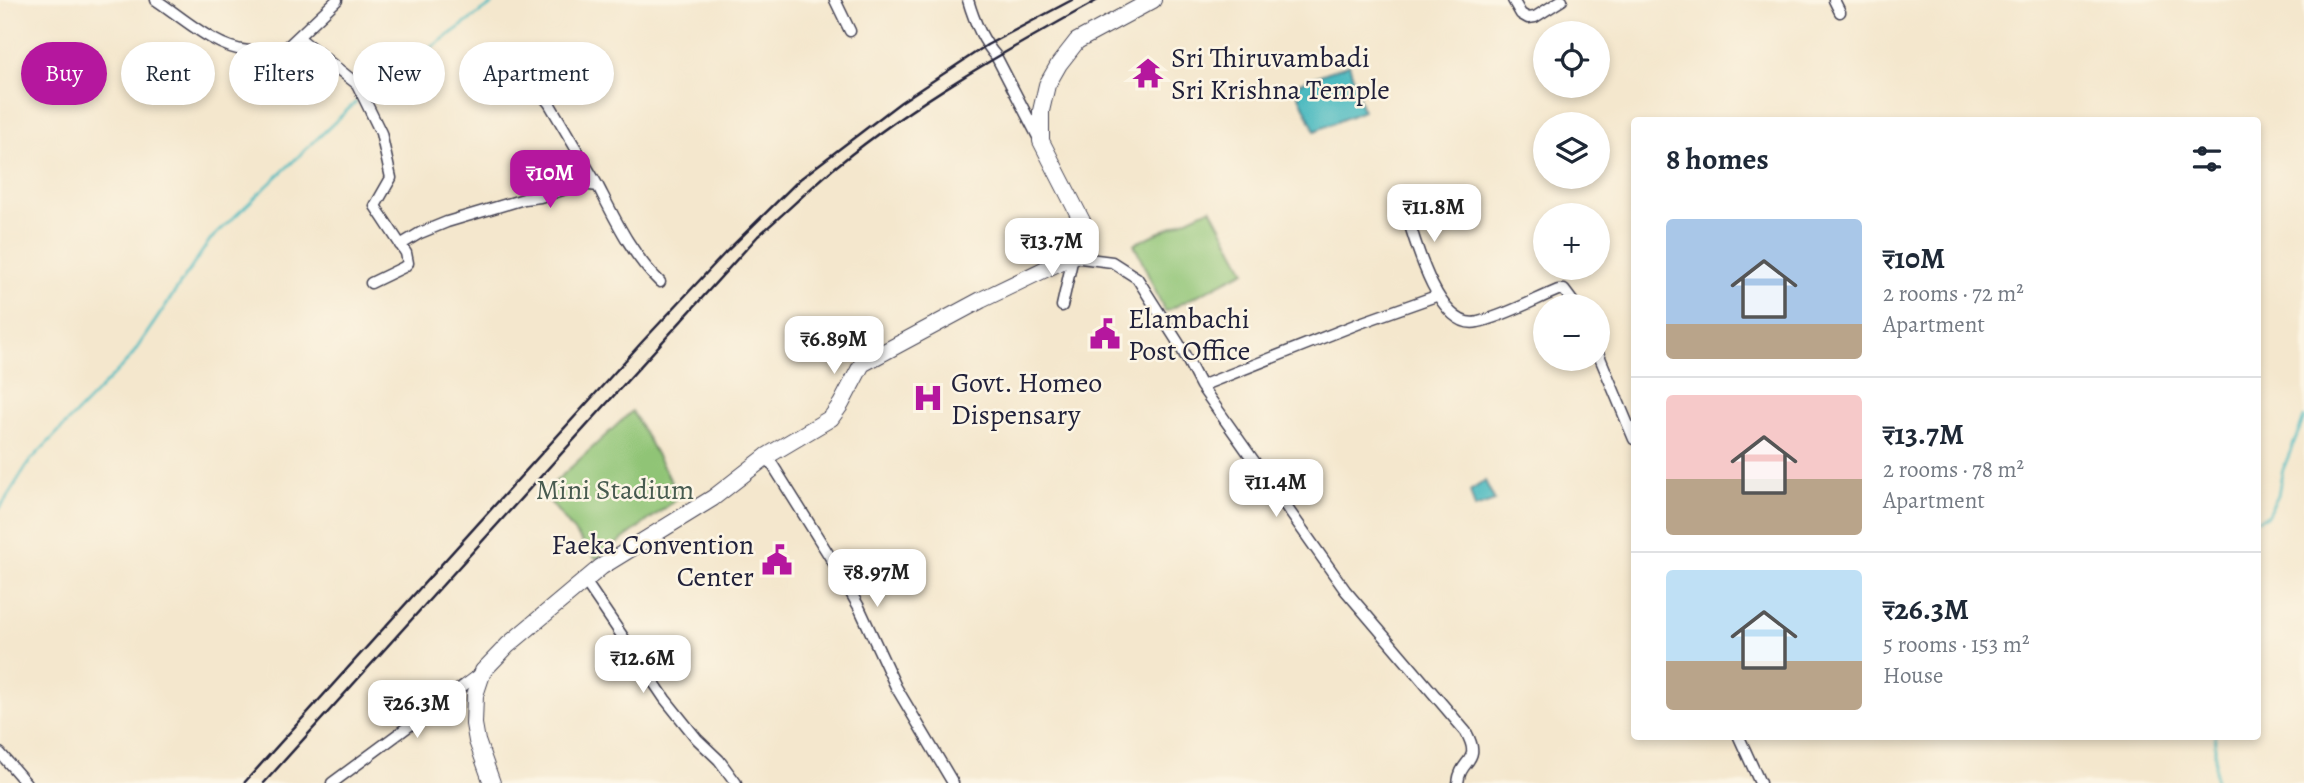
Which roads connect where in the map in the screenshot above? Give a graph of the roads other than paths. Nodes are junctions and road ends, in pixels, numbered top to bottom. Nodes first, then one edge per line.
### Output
1 (156, 0) edge
2 (337, 0) edge
3 (835, 0) edge
4 (968, 0) edge
5 (1153, 0) edge
6 (1513, 0) edge
7 (1562, 0) edge
8 (1834, 0) edge
9 (1840, 12) dead end
10 (850, 31) dead end
11 (298, 37) junction
12 (550, 105) edge
13 (1041, 141) junction
14 (598, 187) junction
15 (1403, 202) dead end
16 (400, 245) junction
17 (1073, 257) junction
18 (660, 282) dead end
19 (371, 283) dead end
20 (1548, 294) edge
21 (1569, 294) edge
22 (1436, 296) junction
23 (1533, 300) edge
24 (1062, 306) dead end
25 (1606, 371) edge
26 (1202, 386) junction
27 (1631, 432) edge
28 (767, 456) junction
29 (584, 581) junction
30 (483, 671) junction
31 (1740, 740) edge
32 (0, 753) edge
33 (26, 783) edge
34 (332, 783) edge
35 (492, 783) edge
36 (736, 783) edge
37 (953, 783) edge
38 (1458, 783) edge
39 (1760, 783) edge

1 - 11 street
2 - 11 street
3 - 10 street
4 - 13 street
5 - 13 main road
6 - 7 street
8 - 9 street
11 - 16 street
12 - 14 street
13 - 17 main road
14 - 16 street
14 - 18 street
15 - 22 street
16 - 19 street
17 - 24 street
17 - 26 street
17 - 28 main road
20 - 21 street
22 - 23 street
22 - 26 street
25 - 27 street
26 - 38 street
28 - 29 main road
28 - 37 street
29 - 30 main road
29 - 36 street
30 - 34 street
30 - 35 main road
31 - 39 street
32 - 33 street

